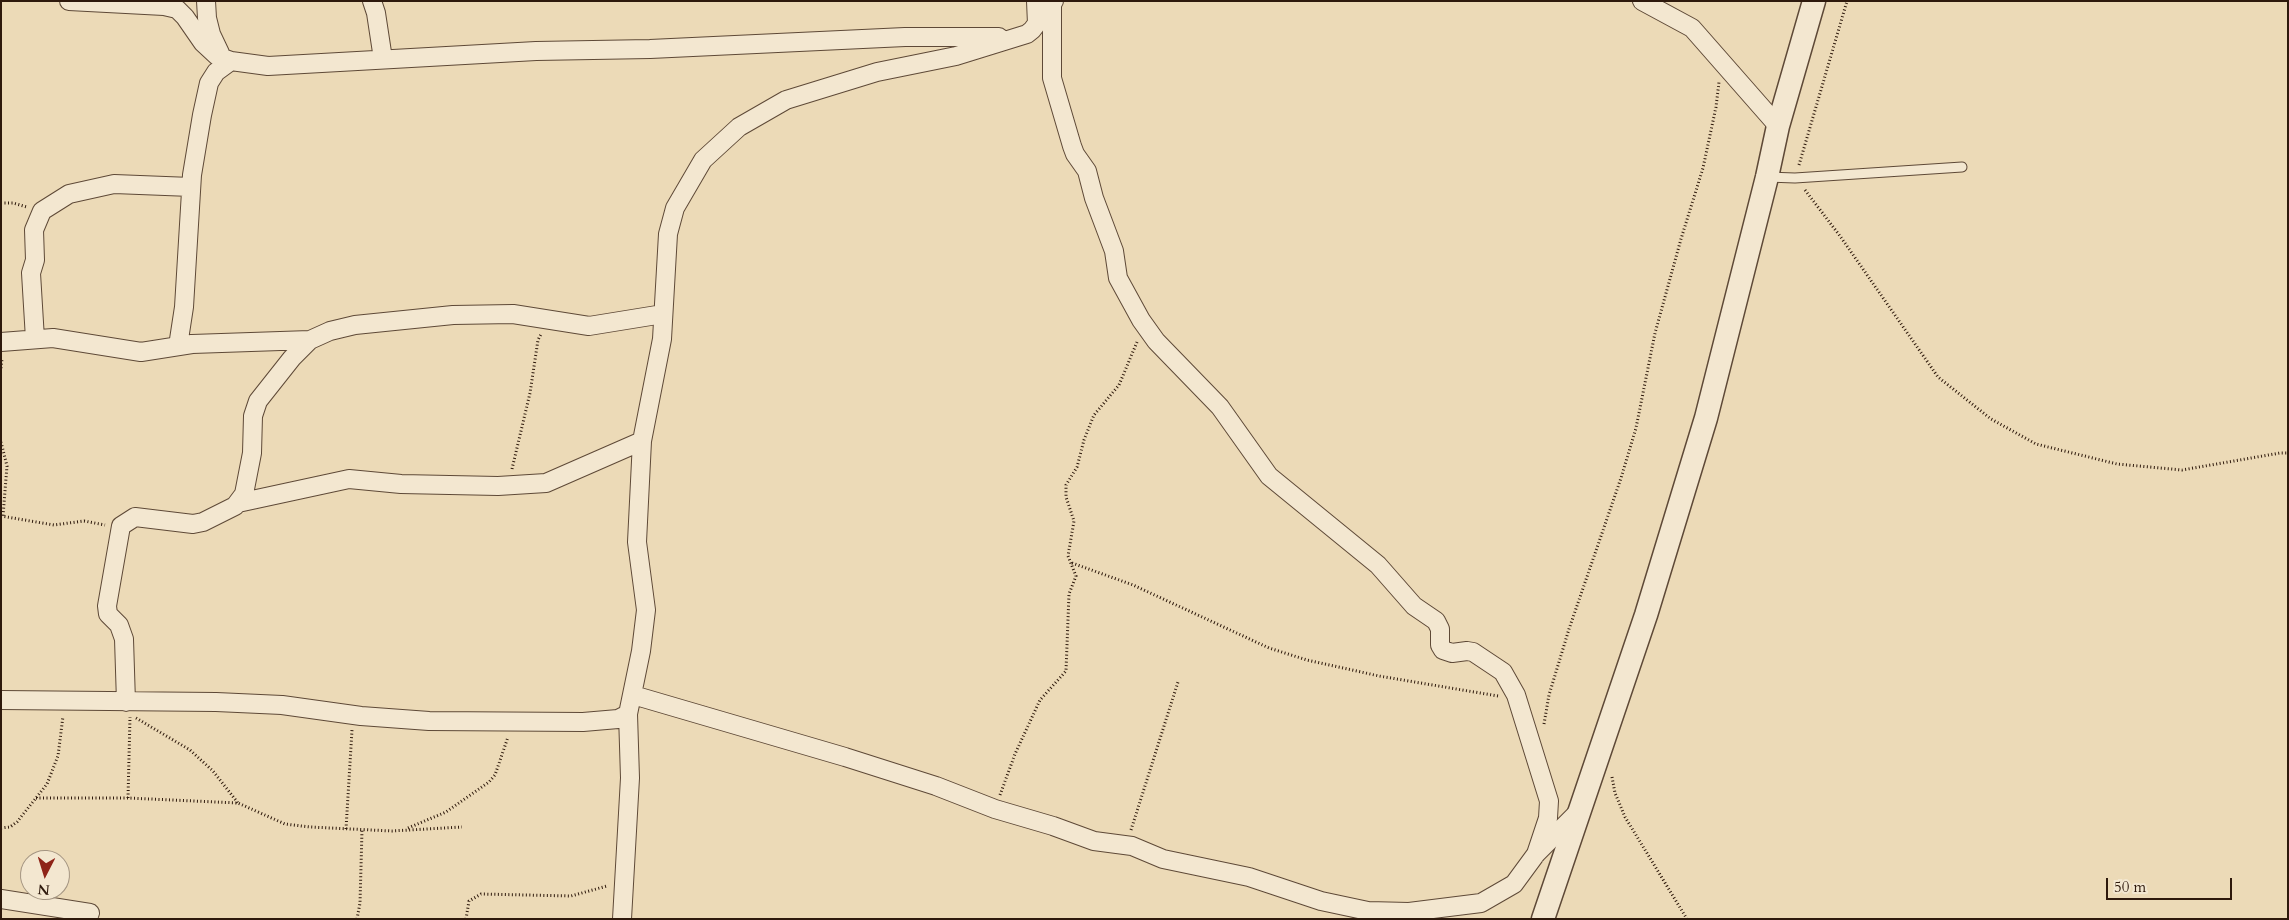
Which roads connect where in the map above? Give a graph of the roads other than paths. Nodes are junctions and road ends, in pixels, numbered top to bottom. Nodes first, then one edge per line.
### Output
1 (69, 1) edge
2 (206, 1) edge
3 (372, 1) edge
4 (1642, 1) edge
5 (1814, 1) edge
6 (1047, 2) edge
7 (1017, 37) junction
8 (383, 59) junction
9 (227, 60) junction
10 (1778, 126) junction
11 (1962, 167) dead end
12 (1767, 177) junction
13 (191, 186) junction
14 (663, 314) junction
15 (35, 339) junction
16 (310, 340) junction
17 (1, 342) edge
18 (178, 346) junction
19 (642, 441) junction
20 (238, 503) junction
21 (633, 695) junction
22 (1, 700) edge
23 (126, 702) junction
24 (628, 714) junction
25 (1579, 812) junction
26 (1536, 854) junction
27 (1, 899) edge
28 (90, 913) dead end
29 (622, 919) edge
30 (1543, 919) edge

1 - 9 street
2 - 9 street
3 - 8 street
4 - 10 street
5 - 10 street
6 - 7 street
6 - 26 street
7 - 8 street
7 - 14 street
8 - 9 street
9 - 13 street
10 - 12 street
11 - 12 lane
12 - 25 street
13 - 15 street
13 - 18 street
14 - 16 street
14 - 19 street
15 - 17 street
15 - 18 street
16 - 18 street
16 - 20 street
19 - 20 street
19 - 21 street
20 - 23 street
21 - 24 street
21 - 26 street
22 - 23 street
23 - 24 street
24 - 29 street
25 - 26 street
25 - 30 street
27 - 28 street

